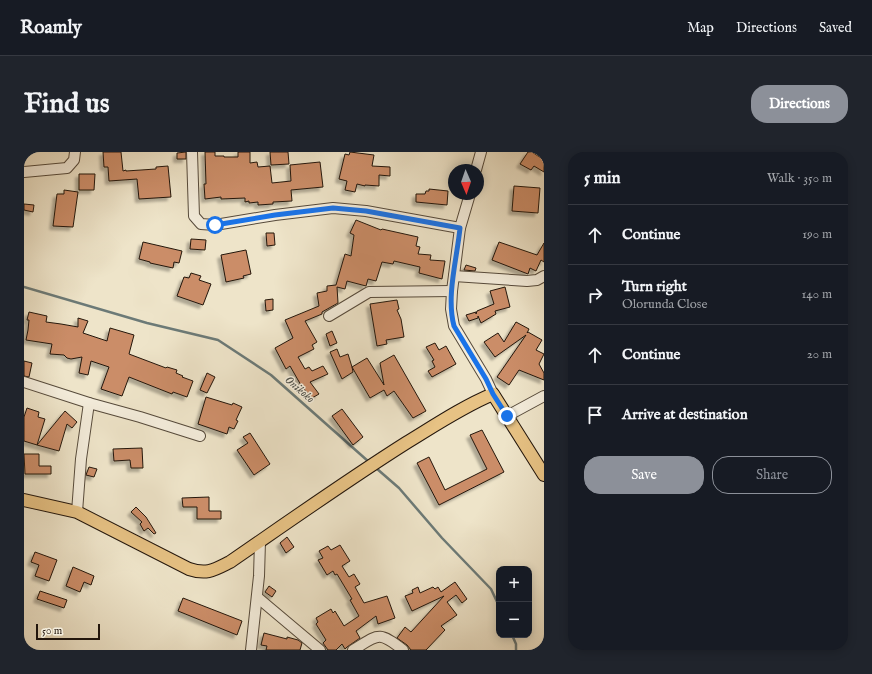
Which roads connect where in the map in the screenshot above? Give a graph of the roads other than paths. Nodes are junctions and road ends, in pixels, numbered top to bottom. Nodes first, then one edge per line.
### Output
1 (75, 152) edge
2 (192, 152) edge
3 (481, 152) edge
4 (478, 164) edge
5 (24, 172) edge
6 (468, 200) edge
7 (460, 228) junction
8 (454, 276) junction
9 (544, 276) edge
10 (452, 291) junction
11 (329, 316) dead end
12 (24, 382) edge
13 (493, 394) junction
14 (544, 396) edge
15 (89, 403) junction
16 (507, 416) junction
17 (200, 436) dead end
18 (544, 475) edge
19 (24, 500) edge
20 (77, 512) junction
21 (260, 541) junction
22 (257, 597) junction
23 (251, 650) edge
24 (320, 650) edge
25 (353, 650) edge
26 (403, 650) edge

1 - 5 street
2 - 7 street
3 - 4 street
6 - 7 street
7 - 8 street
8 - 9 street
8 - 10 street
10 - 11 street
10 - 13 street
12 - 15 street
13 - 16 main road
13 - 21 main road
14 - 16 street
15 - 17 street
15 - 20 street
16 - 18 main road
19 - 20 main road
20 - 21 main road
21 - 22 street
22 - 23 street
22 - 24 street
25 - 26 street

